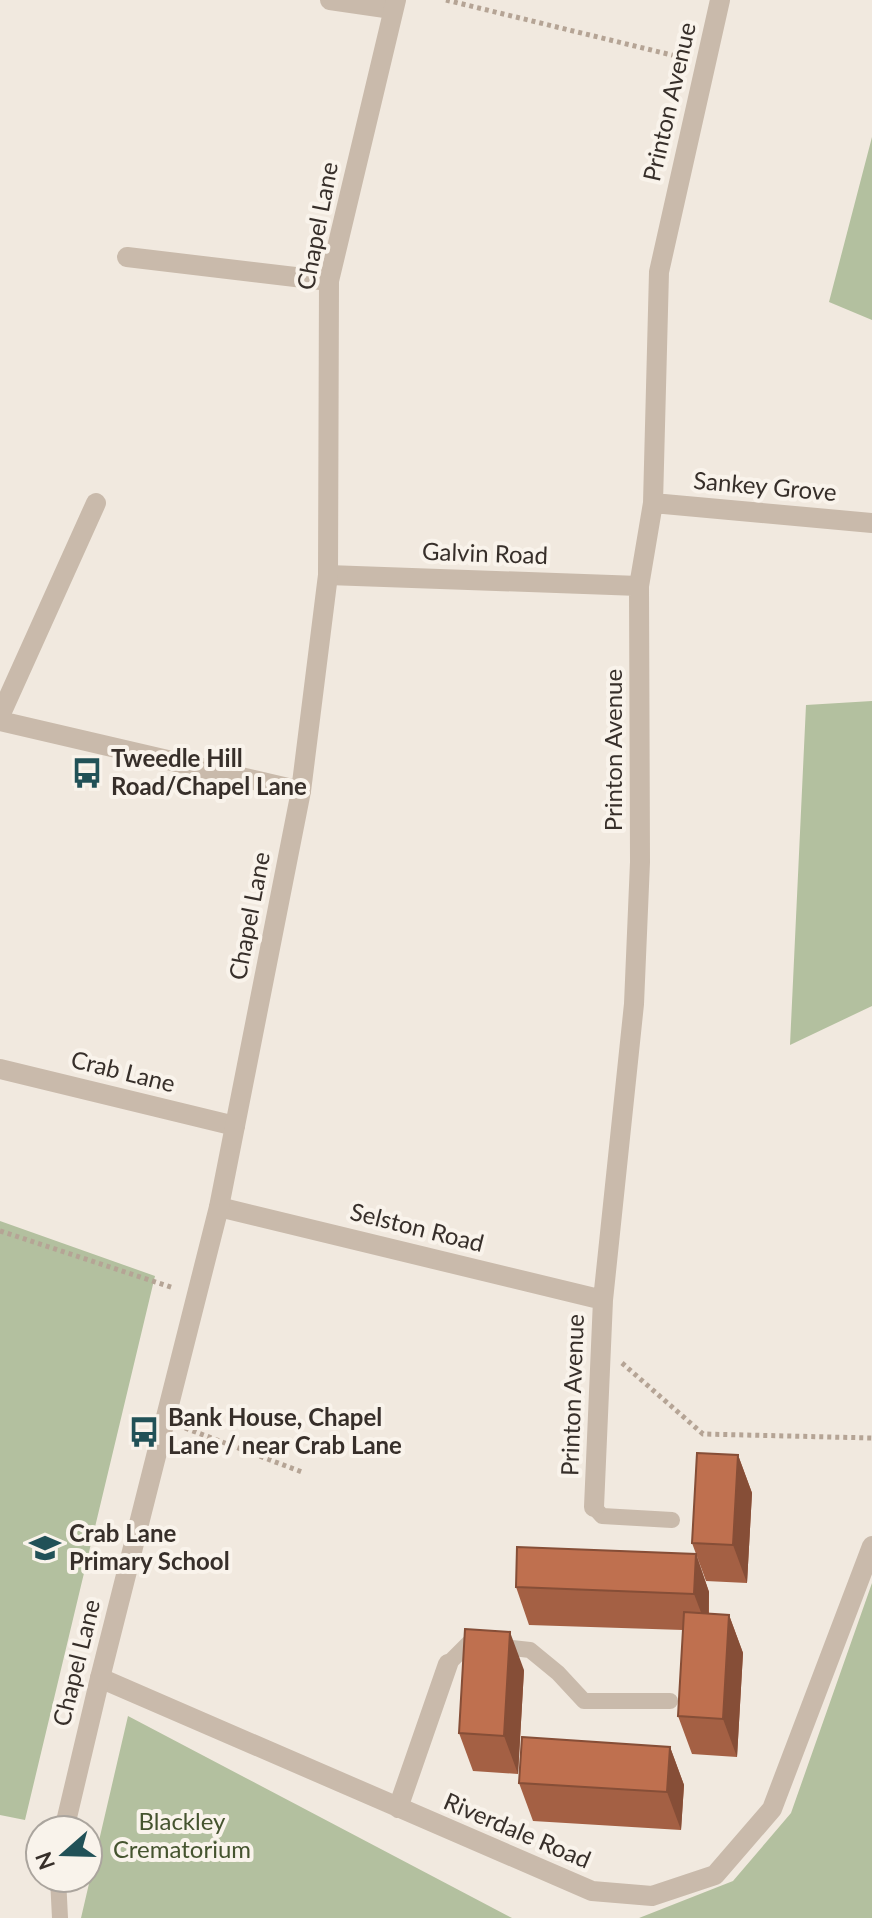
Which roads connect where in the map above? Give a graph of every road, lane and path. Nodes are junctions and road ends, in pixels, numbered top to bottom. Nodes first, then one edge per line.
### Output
1 (330, 0) edge
2 (446, 0) edge
3 (720, 0) edge
4 (394, 4) edge
5 (704, 63) junction
6 (127, 257) dead end
7 (329, 281) junction
8 (96, 503) dead end
9 (653, 503) junction
10 (872, 523) edge
11 (328, 575) junction
12 (639, 586) junction
13 (0, 719) edge
14 (301, 791) junction
15 (0, 1069) edge
16 (235, 1126) junction
17 (219, 1207) junction
18 (0, 1231) edge
19 (154, 1281) dead end
20 (603, 1300) junction
21 (601, 1343) junction
22 (165, 1421) junction
23 (872, 1438) edge
24 (302, 1472) dead end
25 (594, 1507) joint
26 (672, 1520) dead end
27 (872, 1546) edge
28 (448, 1664) joint
29 (100, 1678) junction
30 (670, 1701) dead end
31 (398, 1808) junction
32 (68, 1814) edge
33 (59, 1894) edge
34 (60, 1918) edge

1 - 4 street
2 - 5 path
3 - 5 street, Printon Avenue
4 - 7 street, Chapel Lane
5 - 9 street, Printon Avenue
6 - 7 street
7 - 11 street, Chapel Lane
8 - 13 street
9 - 10 street, Sankey Grove
9 - 12 street, Printon Avenue
11 - 12 street, Galvin Road
11 - 14 street, Chapel Lane
12 - 20 street, Printon Avenue
13 - 14 street
14 - 16 street, Chapel Lane
15 - 16 street, Crab Lane
16 - 17 street, Chapel Lane
17 - 20 street, Selston Road
17 - 22 street, Chapel Lane
18 - 19 path
20 - 21 street, Printon Avenue
21 - 23 path
21 - 25 street, Printon Avenue
22 - 24 path
22 - 29 street, Chapel Lane
25 - 26 lane
27 - 31 street, Riverdale Road
28 - 30 lane
28 - 31 street
29 - 31 street, Riverdale Road
29 - 32 street, Chapel Lane
33 - 34 lane

